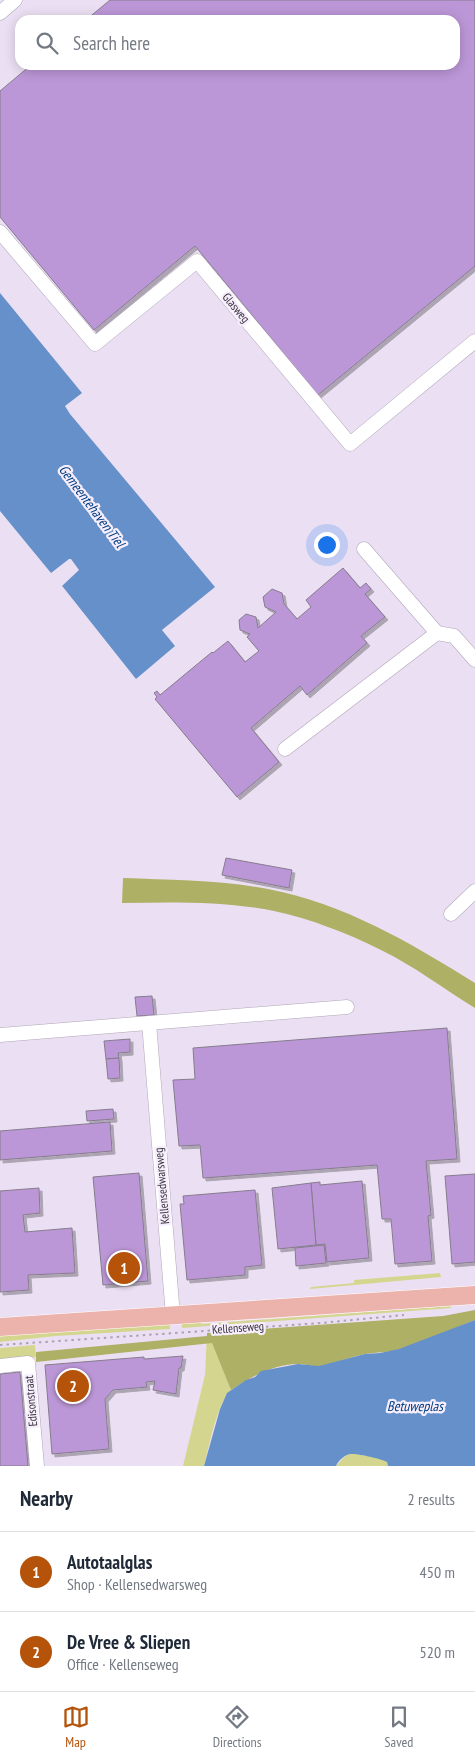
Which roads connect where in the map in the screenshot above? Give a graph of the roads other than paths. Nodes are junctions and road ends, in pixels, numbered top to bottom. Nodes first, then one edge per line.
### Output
1 (15, 0) edge
2 (0, 12) edge
3 (0, 232) edge
4 (475, 341) edge
5 (364, 549) dead end
6 (437, 633) junction
7 (475, 660) edge
8 (284, 749) dead end
9 (475, 891) edge
10 (451, 914) dead end
11 (348, 1007) dead end
12 (149, 1023) junction
13 (0, 1035) edge
14 (475, 1295) edge
15 (172, 1316) junction
16 (0, 1327) edge
17 (0, 1366) edge
18 (37, 1466) edge

1 - 2 street
3 - 4 street, Glasweg
5 - 6 street
6 - 7 street
6 - 8 street
9 - 10 street
11 - 12 street
12 - 13 street
12 - 15 street, Kellensedwarsweg
14 - 15 main road, Kellenseweg
15 - 16 main road, Kellenseweg
17 - 18 street, Edisonstraat

